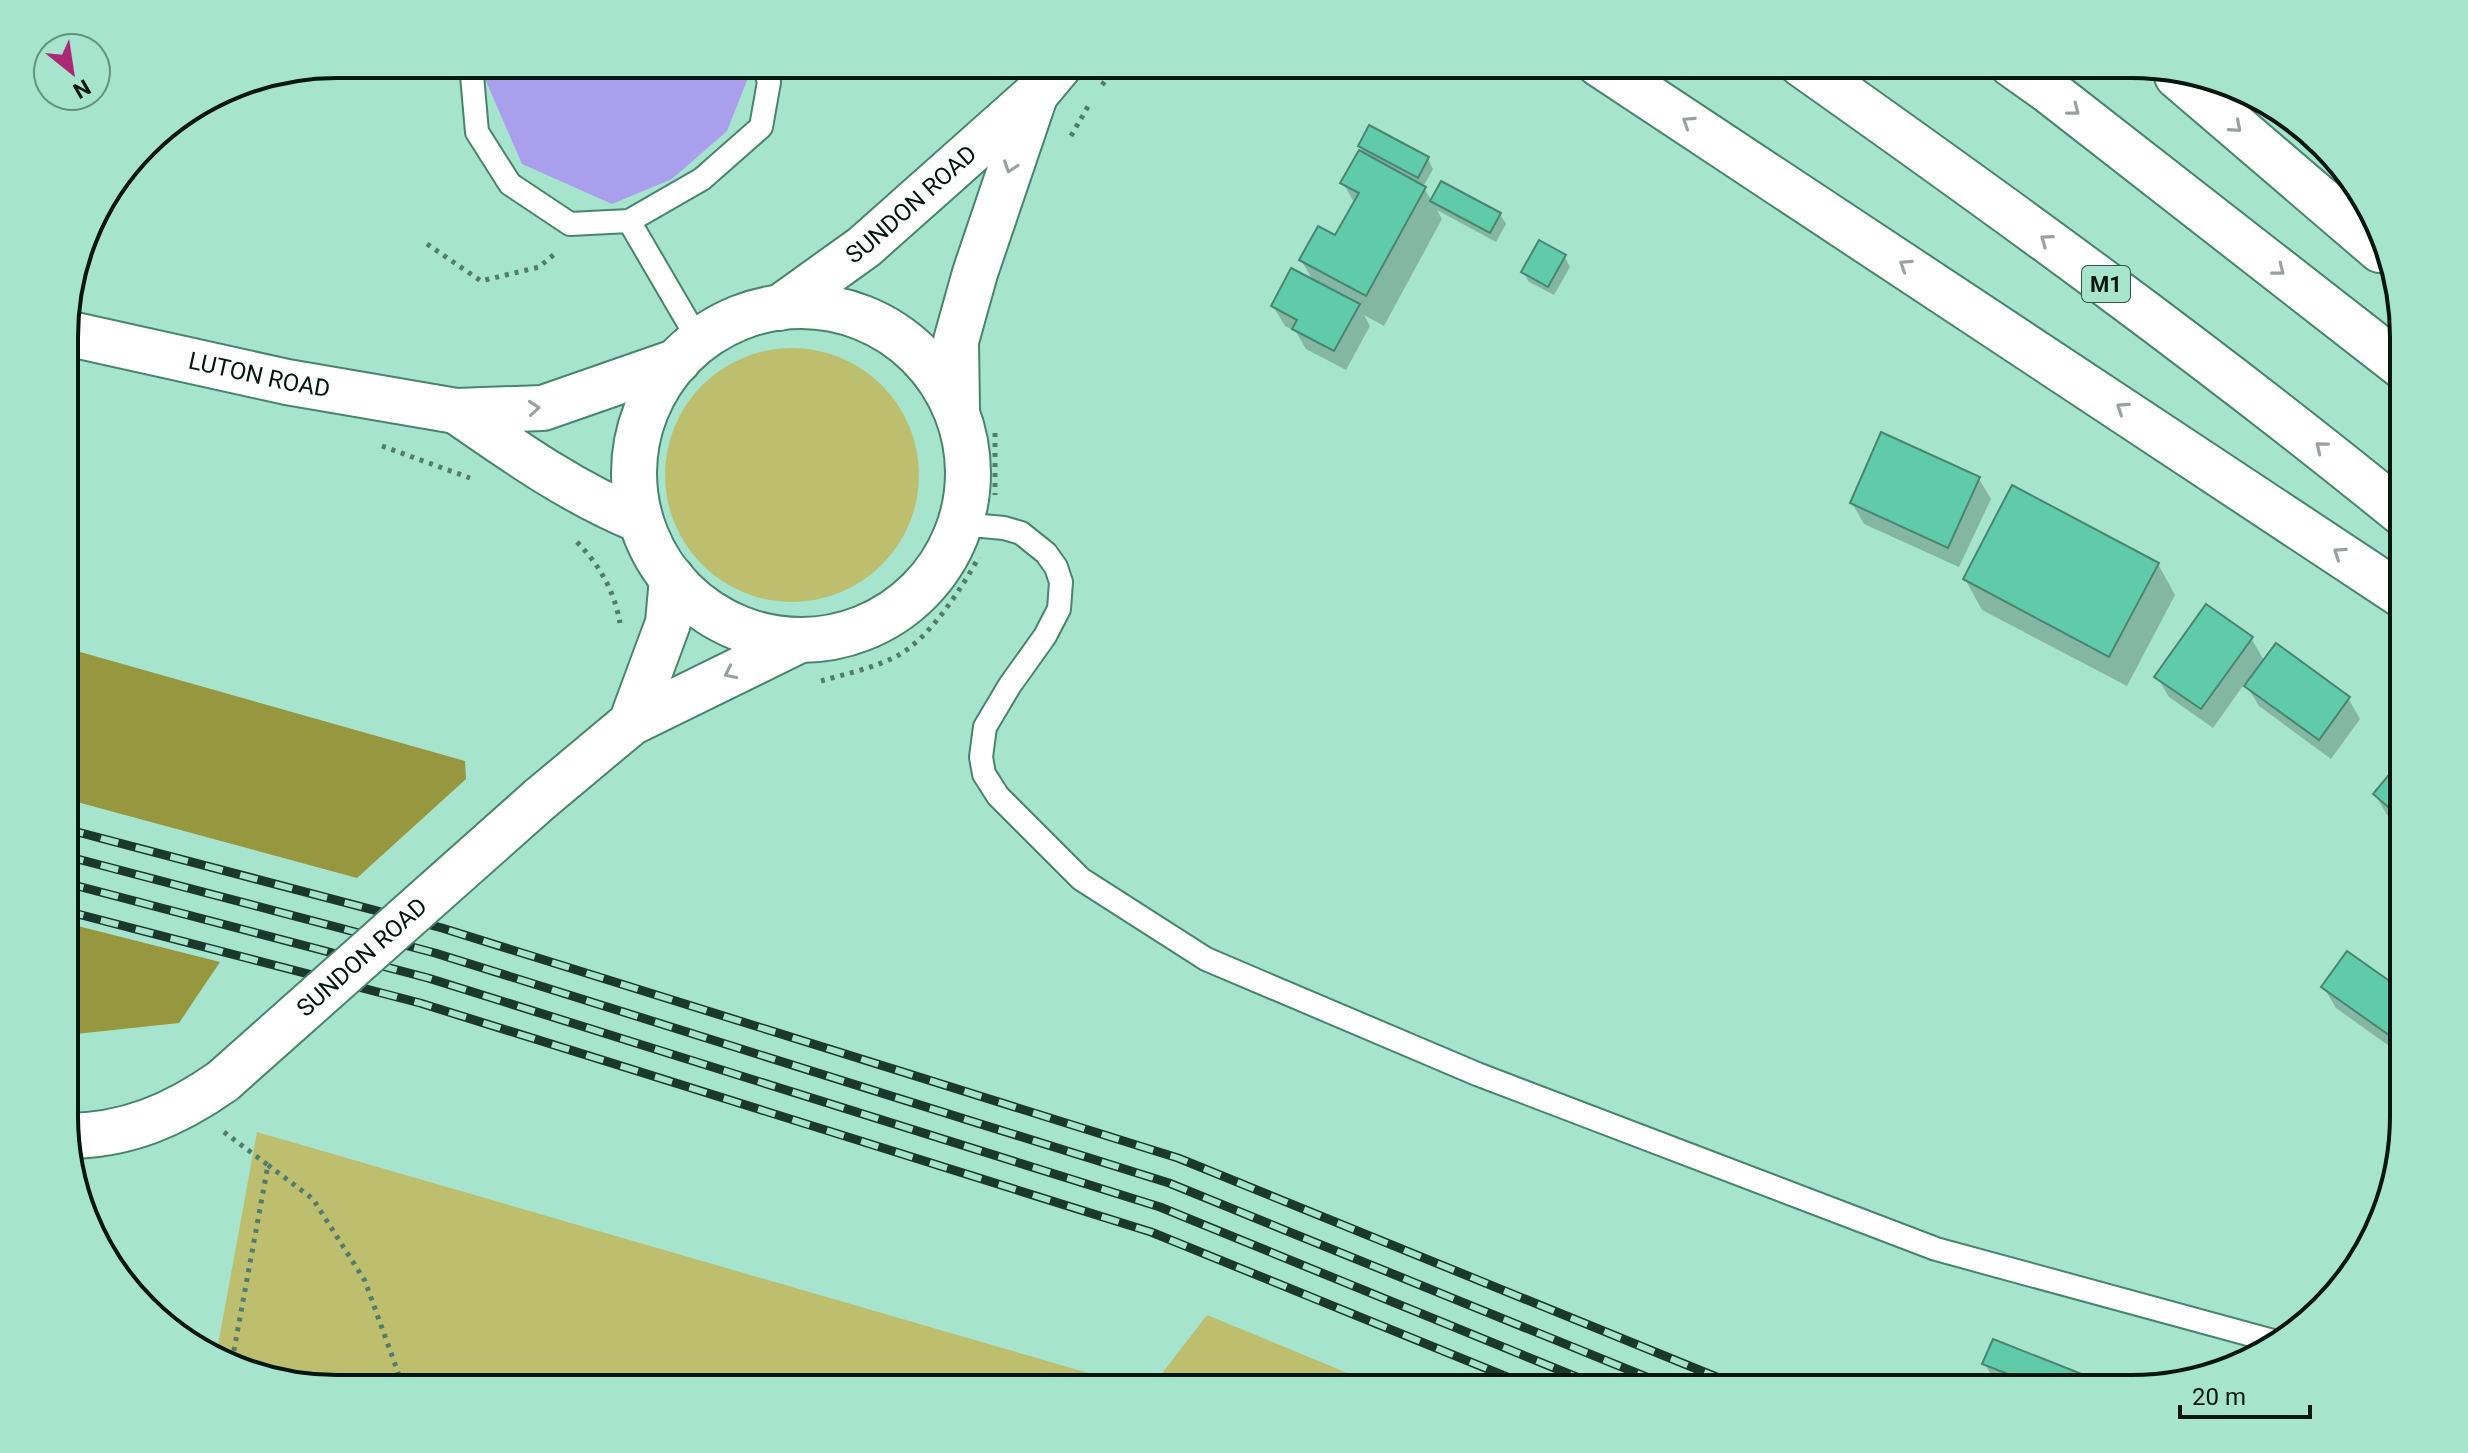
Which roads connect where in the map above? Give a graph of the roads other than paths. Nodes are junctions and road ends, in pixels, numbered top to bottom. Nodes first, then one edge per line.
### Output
1 (1621, 78) edge
2 (1821, 78) edge
3 (2029, 78) edge
4 (472, 79) edge
5 (768, 79) edge
6 (1048, 79) edge
7 (2187, 85) edge
8 (629, 221) junction
9 (2371, 242) edge
10 (779, 308) junction
11 (78, 336) edge
12 (689, 351) junction
13 (2389, 356) edge
14 (456, 411) junction
15 (976, 421) junction
16 (2389, 503) edge
17 (639, 520) junction
18 (978, 526) junction
19 (672, 578) junction
20 (2389, 587) edge
21 (800, 640) junction
22 (631, 723) junction
23 (79, 1136) edge
24 (2263, 1338) edge

20 -> 1 main road
16 -> 2 main road, M1
3 -> 13 main road
4 - 8 lane
5 - 8 lane
6 - 10 main road, SUNDON ROAD
6 -> 15 main road, SUNDON ROAD
7 -> 9 main road
8 - 12 lane
10 - 12 main road
10 - 15 main road
11 - 14 main road, LUTON ROAD
14 -> 12 main road, LUTON ROAD
12 - 17 main road
14 - 17 main road, LUTON ROAD
15 - 18 main road
17 - 19 main road
18 - 21 main road
18 - 24 lane
19 - 21 main road
19 - 22 main road, SUNDON ROAD
21 -> 22 main road, SUNDON ROAD
22 - 23 main road, SUNDON ROAD, bridge

